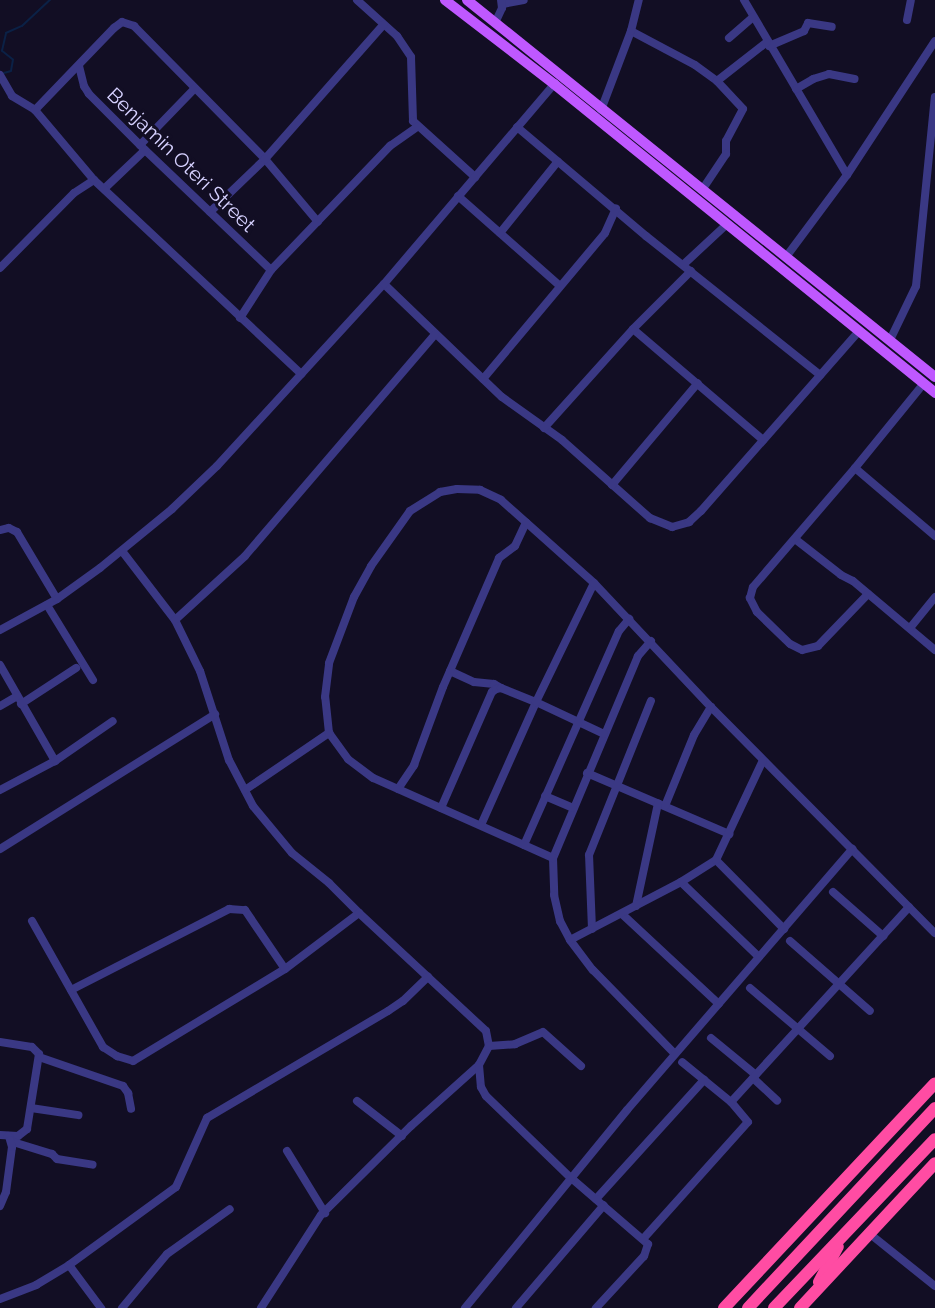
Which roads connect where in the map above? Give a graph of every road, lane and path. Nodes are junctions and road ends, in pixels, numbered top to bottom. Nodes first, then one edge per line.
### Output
1 (357, 0) edge
2 (445, 0) edge
3 (467, 0) edge
4 (524, 0) edge
5 (639, 0) edge
6 (744, 0) edge
7 (910, 0) edge
8 (501, 2) edge
9 (753, 17) junction
10 (906, 20) dead end
11 (495, 22) junction
12 (383, 25) junction
13 (832, 27) dead end
14 (631, 31) junction
15 (729, 38) dead end
16 (935, 40) edge
17 (768, 44) junction
18 (79, 66) junction
19 (0, 75) edge
20 (855, 80) dead end
21 (717, 81) junction
22 (554, 84) junction
23 (195, 88) junction
24 (796, 89) junction
25 (935, 97) edge
26 (35, 110) junction
27 (601, 110) junction
28 (417, 127) junction
29 (517, 127) junction
30 (142, 148) junction
31 (265, 159) junction
32 (558, 161) junction
33 (847, 175) junction
34 (475, 177) junction
35 (94, 180) junction
36 (105, 188) junction
37 (702, 190) junction
38 (458, 196) junction
39 (616, 208) junction
40 (210, 212) junction
41 (318, 222) junction
42 (727, 224) junction
43 (500, 233) junction
44 (786, 257) junction
45 (684, 264) junction
46 (0, 268) edge
47 (271, 270) junction
48 (691, 271) junction
49 (384, 284) junction
50 (560, 286) junction
51 (240, 318) junction
52 (633, 329) junction
53 (859, 331) junction
54 (435, 333) junction
55 (890, 340) junction
56 (301, 374) junction
57 (820, 375) junction
58 (935, 377) edge
59 (483, 379) junction
60 (924, 383) junction
61 (698, 384) junction
62 (935, 393) edge
63 (544, 428) junction
64 (763, 440) junction
65 (855, 468) junction
66 (612, 485) junction
67 (526, 522) junction
68 (0, 530) edge
69 (935, 536) edge
70 (795, 539) junction
71 (122, 551) junction
72 (594, 583) junction
73 (868, 594) junction
74 (935, 597) edge
75 (57, 599) junction
76 (47, 605) junction
77 (629, 619) junction
78 (175, 620) junction
79 (910, 628) junction
80 (0, 630) edge
81 (651, 641) junction
82 (935, 650) edge
83 (0, 665) edge
84 (80, 666) junction
85 (450, 671) junction
86 (93, 680) dead end
87 (501, 688) junction
88 (19, 700) junction
89 (651, 701) dead end
90 (536, 702) junction
91 (0, 706) edge
92 (711, 707) junction
93 (215, 714) junction
94 (113, 721) dead end
95 (578, 722) junction
96 (329, 733) junction
97 (604, 734) junction
98 (763, 760) junction
99 (55, 761) junction
100 (587, 773) junction
101 (617, 786) junction
102 (398, 789) junction
103 (0, 790) edge
104 (245, 790) junction
105 (545, 796) junction
106 (662, 804) junction
107 (441, 808) junction
108 (573, 808) junction
109 (481, 825) junction
110 (729, 834) junction
111 (524, 845) junction
112 (0, 849) edge
113 (852, 849) junction
114 (553, 858) junction
115 (716, 860) junction
116 (681, 882) junction
117 (832, 892) dead end
118 (636, 906) junction
119 (909, 907) junction
120 (359, 913) junction
121 (622, 914) junction
122 (32, 921) dead end
123 (592, 929) junction
124 (784, 929) junction
125 (935, 933) edge
126 (883, 936) junction
127 (570, 940) junction
128 (790, 941) dead end
129 (759, 957) junction
130 (285, 969) junction
131 (428, 976) junction
132 (839, 984) junction
133 (750, 988) dead end
134 (71, 990) junction
135 (719, 1004) junction
136 (870, 1011) dead end
137 (798, 1029) junction
138 (711, 1038) dead end
139 (0, 1042) edge
140 (489, 1046) junction
141 (675, 1054) junction
142 (830, 1056) dead end
143 (39, 1057) junction
144 (682, 1062) dead end
145 (479, 1065) junction
146 (581, 1066) dead end
147 (755, 1076) junction
148 (704, 1080) junction
149 (935, 1083) edge
150 (777, 1100) dead end
151 (357, 1101) dead end
152 (731, 1102) junction
153 (31, 1108) junction
154 (935, 1108) edge
155 (131, 1109) dead end
156 (78, 1115) dead end
157 (905, 1115) junction
158 (4, 1136) edge
159 (402, 1136) junction
160 (934, 1140) edge
161 (287, 1151) dead end
162 (935, 1163) edge
163 (93, 1164) dead end
164 (570, 1177) junction
165 (869, 1179) junction
166 (596, 1199) junction
167 (604, 1205) junction
168 (0, 1206) edge
169 (230, 1209) dead end
170 (324, 1214) junction
171 (846, 1231) junction
172 (870, 1234) junction
173 (643, 1239) junction
174 (69, 1265) junction
175 (780, 1274) junction
176 (935, 1286) edge
177 (812, 1296) junction
178 (0, 1299) edge
179 (101, 1308) edge
180 (122, 1308) edge
181 (261, 1308) edge
182 (465, 1308) edge
183 (516, 1308) edge
184 (596, 1308) edge
185 (724, 1308) edge
186 (747, 1308) edge
187 (774, 1308) edge
188 (800, 1308) edge

1 - 12 street
2 - 22 main road
3 - 11 main road
4 - 8 street
5 - 14 street
6 - 9 street
7 - 10 street
8 - 11 street
9 - 15 street
9 - 17 street
11 - 27 main road
12 - 28 street
12 - 31 street
13 - 17 street
14 - 21 street
14 - 27 street
16 - 33 street
17 - 21 street
17 - 24 street
18 - 23 street
18 - 26 street
18 - 30 street, Benjamin Oteri Street
19 - 26 street
20 - 24 street
21 - 37 street
22 - 29 street
22 - 42 main road
23 - 30 street
23 - 31 street
24 - 33 street
25 - 55 street
26 - 35 street
27 - 37 main road
28 - 34 street
28 - 41 street
29 - 32 street
29 - 34 street
30 - 36 street
30 - 40 street, Benjamin Oteri Street
31 - 40 street
31 - 41 street
32 - 39 street
32 - 43 street
33 - 44 street
34 - 38 street
35 - 36 street
35 - 46 street
36 - 51 street
37 - 44 main road
38 - 43 street
38 - 49 street
39 - 45 street
39 - 50 street
40 - 47 street, Benjamin Oteri Street
41 - 47 street
42 - 45 street
42 - 53 main road
43 - 50 street
44 - 55 main road
45 - 48 street
47 - 51 street
48 - 52 street
48 - 57 street
49 - 54 street
49 - 56 street
50 - 59 street
51 - 56 street
52 - 61 street
52 - 63 street
53 - 57 street
53 - 60 main road
54 - 59 street
54 - 78 street
55 - 58 main road
56 - 71 street
57 - 64 street
59 - 63 street
60 - 62 main road
60 - 65 street
61 - 64 street
61 - 66 street
63 - 66 street
64 - 66 street
65 - 69 street
65 - 70 street
67 - 72 street
67 - 85 street
67 - 96 street
68 - 75 street
70 - 73 street
70 - 73 street
71 - 75 street
71 - 78 street
72 - 77 street
72 - 90 street
73 - 79 street
74 - 79 street
75 - 76 street
76 - 80 street
76 - 84 street
77 - 81 street
77 - 95 street
78 - 93 street
79 - 82 street
81 - 92 street
81 - 97 street
83 - 88 street
84 - 86 street
84 - 88 street
85 - 87 street
85 - 102 street
87 - 90 street
87 - 107 street
88 - 91 street
88 - 99 street
89 - 101 street
90 - 95 street
90 - 109 street
92 - 98 street
92 - 106 street
93 - 104 street
93 - 112 street
94 - 99 street
95 - 97 street
95 - 105 street
96 - 102 street
96 - 104 street
97 - 100 street
98 - 110 street
98 - 113 street
99 - 103 street
100 - 101 street
100 - 108 street
101 - 106 street
101 - 123 street
102 - 107 street
104 - 120 street
105 - 108 street
105 - 111 street
106 - 110 street
106 - 118 street
107 - 109 street
108 - 114 street
109 - 111 street
110 - 115 street
111 - 114 street
113 - 119 street
113 - 124 street
114 - 127 street
115 - 116 street
115 - 124 street
116 - 118 street
116 - 129 street
117 - 126 street
118 - 121 street
119 - 125 street
119 - 126 street
120 - 130 street
120 - 131 street
121 - 123 street
121 - 135 street
122 - 134 street
123 - 127 street
124 - 129 street
126 - 132 street
127 - 141 street
128 - 132 street
129 - 135 street
130 - 134 street
130 - 134 street
131 - 140 street
131 - 174 street
132 - 136 street
132 - 137 street
133 - 137 street
135 - 141 street
137 - 142 street
137 - 147 street
138 - 147 street
139 - 143 street
140 - 145 street
140 - 146 street
141 - 164 street
143 - 153 street
143 - 155 street
144 - 148 street
145 - 159 street
145 - 164 street
147 - 150 street
147 - 152 street
148 - 152 street
148 - 166 street
149 - 157 highway
151 - 159 street
152 - 173 street
153 - 156 street
153 - 158 street
154 - 165 highway
157 - 165 highway
157 - 185 highway
158 - 163 street
158 - 168 street
159 - 170 street
160 - 171 highway
161 - 170 street
162 - 172 highway
164 - 166 street
164 - 182 street
165 - 175 highway
166 - 167 street
167 - 173 street
167 - 183 street
169 - 180 street
170 - 181 street
171 - 177 highway
171 - 187 highway
172 - 176 street
172 - 177 highway
173 - 184 street
174 - 178 street
174 - 179 street
175 - 185 highway
175 - 186 highway
177 - 188 highway

